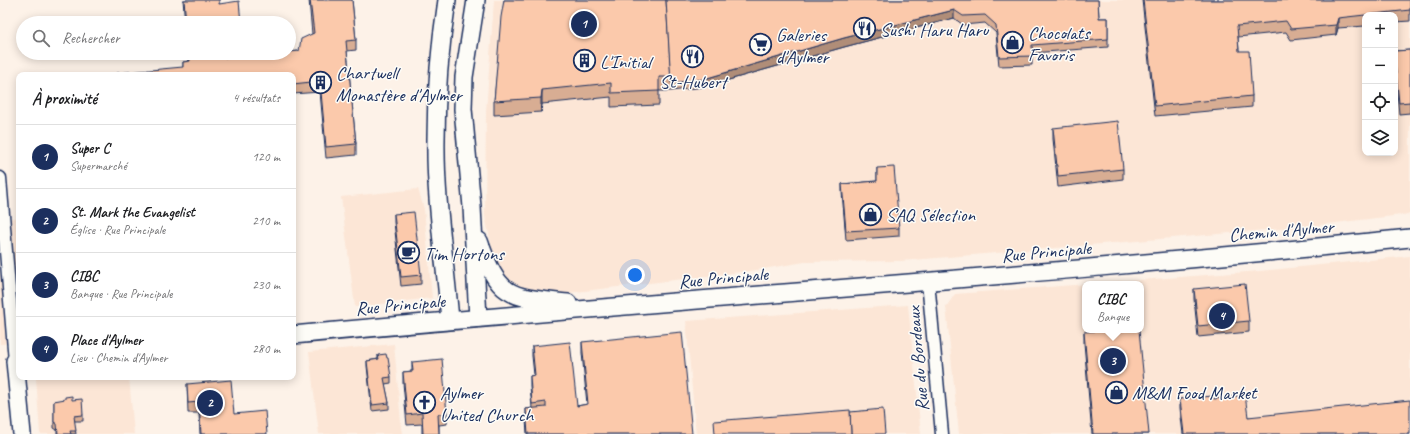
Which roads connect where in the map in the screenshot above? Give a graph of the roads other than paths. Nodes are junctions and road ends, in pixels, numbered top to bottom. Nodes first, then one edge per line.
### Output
1 (447, 0) edge
2 (476, 0) edge
3 (0, 178) edge
4 (472, 207) junction
5 (1410, 238) edge
6 (1157, 263) joint
7 (928, 281) junction
8 (613, 307) junction
9 (478, 318) junction
10 (450, 320) junction
11 (296, 335) edge
12 (11, 362) edge
13 (22, 434) edge
14 (942, 434) edge

1 - 10 main road
2 - 4 main road
3 - 12 street
4 - 8 main road
4 - 9 main road
5 - 6 main road, Chemin d'Aylmer
6 - 7 main road, Rue Principale
7 - 8 main road, Rue Principale
7 - 14 street, Rue du Bordeaux
8 - 9 main road, Rue Principale
9 - 10 main road, Rue Principale
10 - 11 main road, Rue Principale
12 - 13 main road

